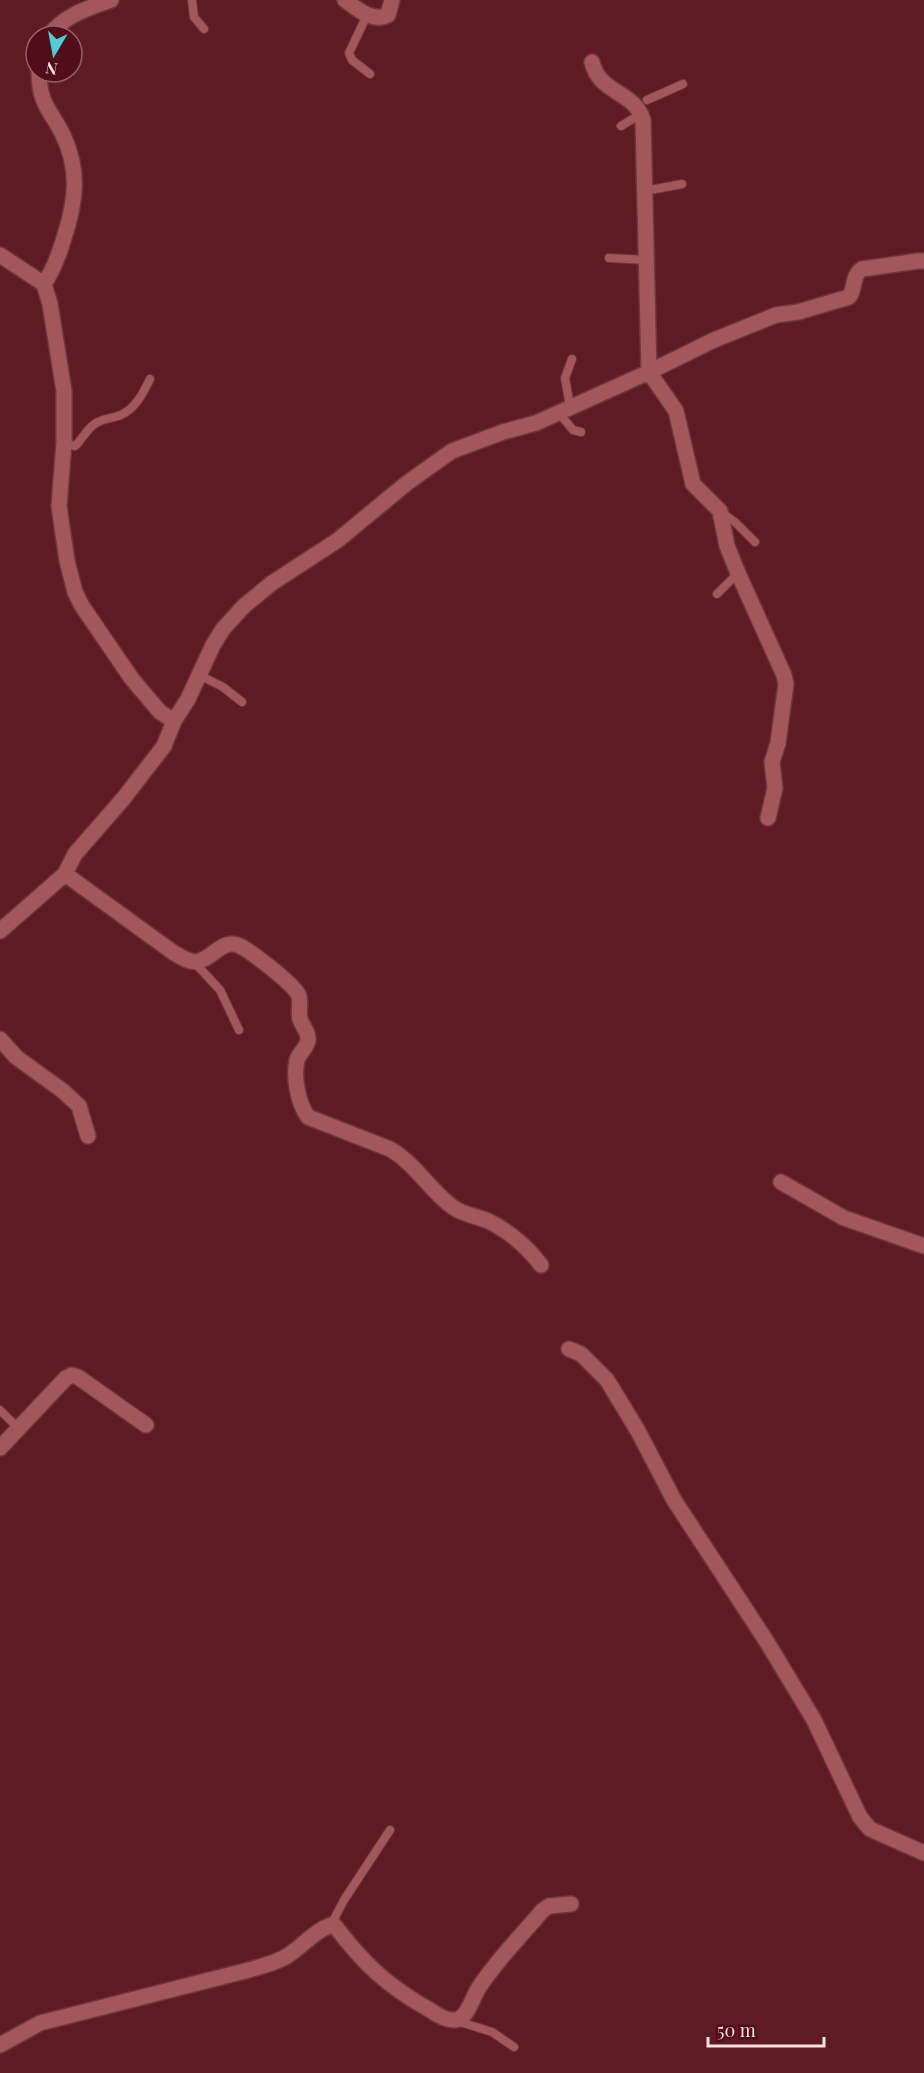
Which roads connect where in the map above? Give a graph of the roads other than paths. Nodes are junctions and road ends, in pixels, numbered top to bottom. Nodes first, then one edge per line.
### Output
1 (111, 0) edge
2 (192, 0) edge
3 (345, 0) edge
4 (392, 0) edge
5 (367, 15) junction
6 (59, 24) edge
7 (204, 29) dead end
8 (592, 62) dead end
9 (370, 74) dead end
10 (40, 84) edge
11 (683, 84) dead end
12 (642, 106) junction
13 (621, 126) dead end
14 (682, 184) dead end
15 (645, 191) junction
16 (0, 255) edge
17 (609, 258) dead end
18 (647, 260) junction
19 (924, 261) edge
20 (44, 284) junction
21 (572, 359) dead end
22 (649, 372) junction
23 (150, 379) dead end
24 (564, 409) junction
25 (581, 432) dead end
26 (64, 443) junction
27 (720, 511) junction
28 (754, 542) dead end
29 (738, 573) junction
30 (717, 594) dead end
31 (199, 675) junction
32 (242, 702) dead end
33 (174, 721) junction
34 (768, 818) dead end
35 (64, 874) junction
36 (0, 931) edge
37 (194, 962) junction
38 (239, 1030) dead end
39 (0, 1040) edge
40 (88, 1136) dead end
41 (781, 1182) dead end
42 (924, 1246) edge
43 (541, 1265) dead end
44 (569, 1349) dead end
45 (0, 1410) edge
46 (146, 1425) dead end
47 (17, 1428) junction
48 (0, 1448) edge
49 (390, 1830) dead end
50 (924, 1853) edge
51 (572, 1904) dead end
52 (331, 1925) junction
53 (455, 2020) junction
54 (0, 2045) edge
55 (514, 2047) dead end

1 - 6 street
2 - 7 lane
3 - 5 street
4 - 5 street
5 - 9 lane
8 - 12 street
10 - 20 street
11 - 12 lane
12 - 13 lane
12 - 15 street
14 - 15 lane
15 - 18 street
16 - 20 street
17 - 18 lane
18 - 22 street
19 - 22 street
20 - 26 street
21 - 24 lane
22 - 24 street
22 - 27 street
23 - 26 lane
24 - 25 lane
24 - 31 street
26 - 33 street
27 - 28 lane
27 - 29 street
29 - 30 lane
29 - 34 street
31 - 32 lane
31 - 33 street
33 - 35 street
35 - 36 street
35 - 37 street
37 - 38 lane
37 - 43 street
39 - 40 street
41 - 42 street
44 - 50 street
45 - 47 lane
46 - 47 street
47 - 48 street
49 - 52 lane
51 - 53 street
52 - 53 street
52 - 54 street
53 - 55 lane

